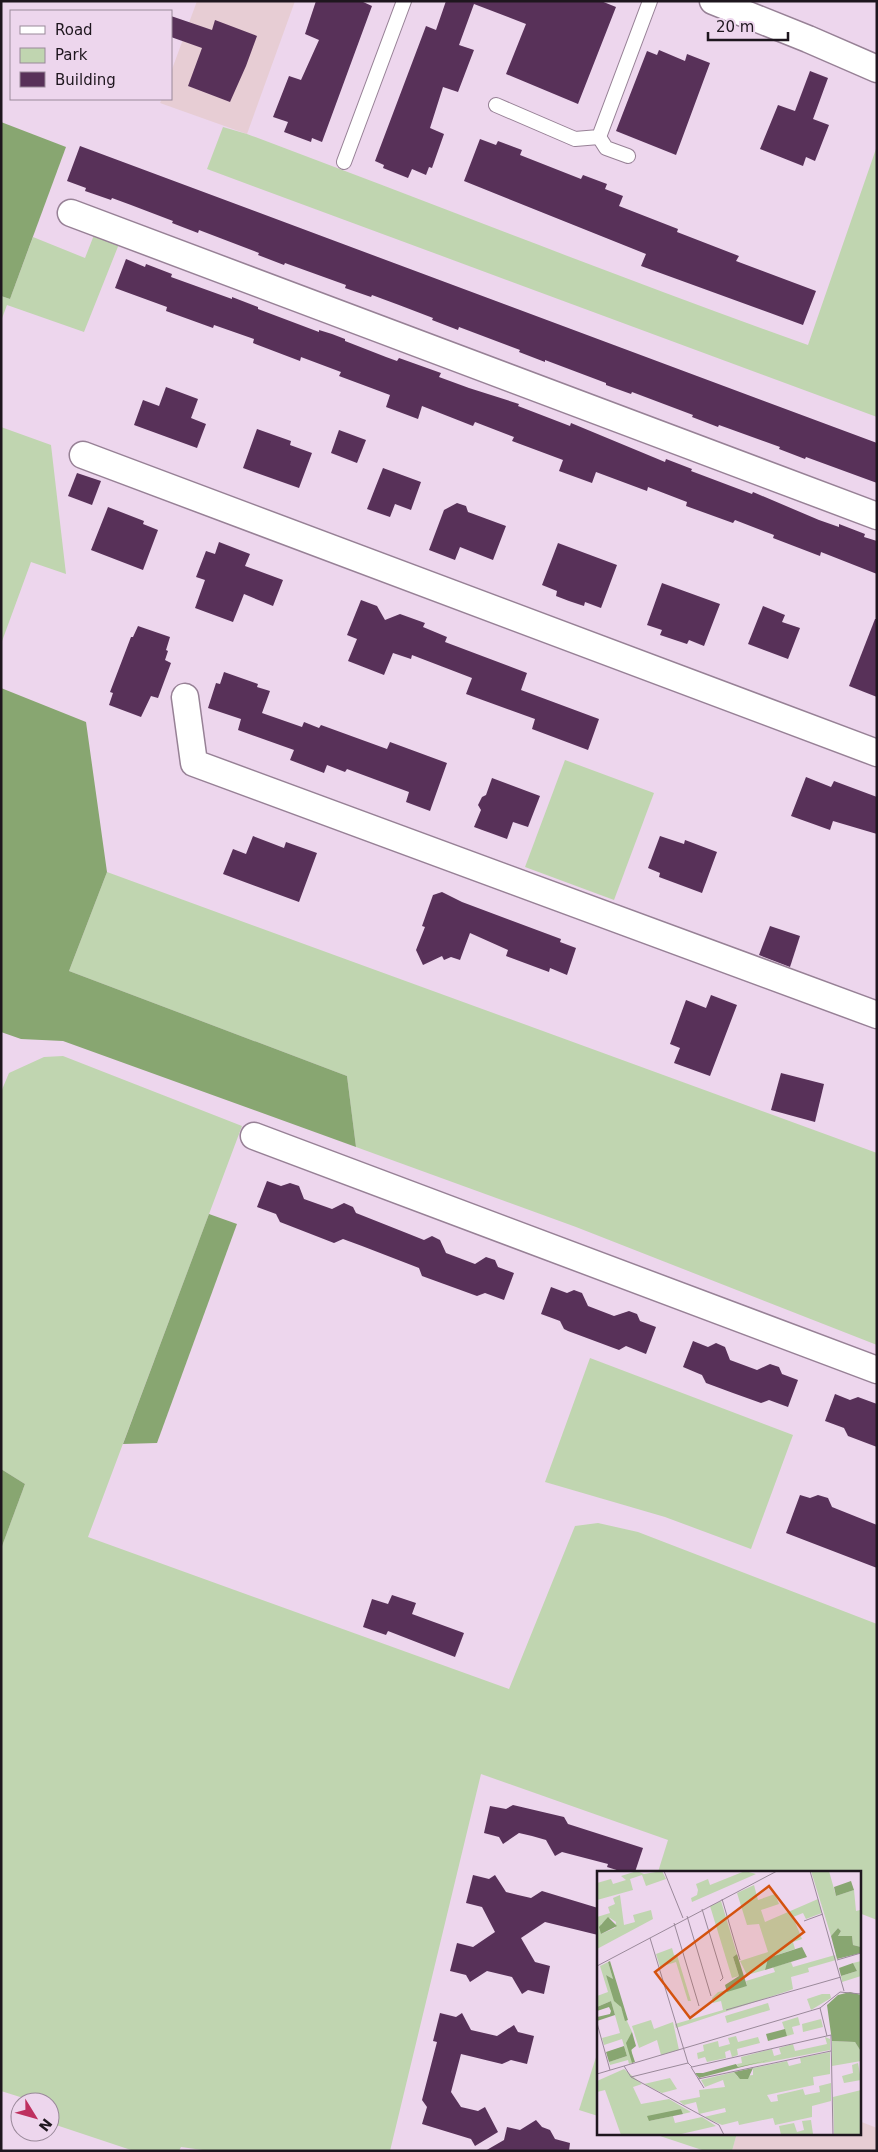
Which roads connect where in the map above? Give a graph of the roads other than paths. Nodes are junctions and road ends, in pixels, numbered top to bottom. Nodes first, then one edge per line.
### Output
1 (404, 1) edge
2 (650, 1) edge
3 (713, 1) edge
4 (877, 69) edge
5 (496, 105) dead end
6 (598, 137) junction
7 (628, 156) dead end
8 (344, 162) dead end
9 (71, 212) dead end
10 (83, 455) dead end
11 (877, 516) edge
12 (185, 697) dead end
13 (877, 753) edge
14 (877, 1015) edge
15 (254, 1136) dead end
16 (877, 1370) edge

1 - 8 lane
2 - 6 lane
3 - 4 street
5 - 6 lane
6 - 7 lane
9 - 11 street
10 - 13 street
12 - 14 street
15 - 16 street

